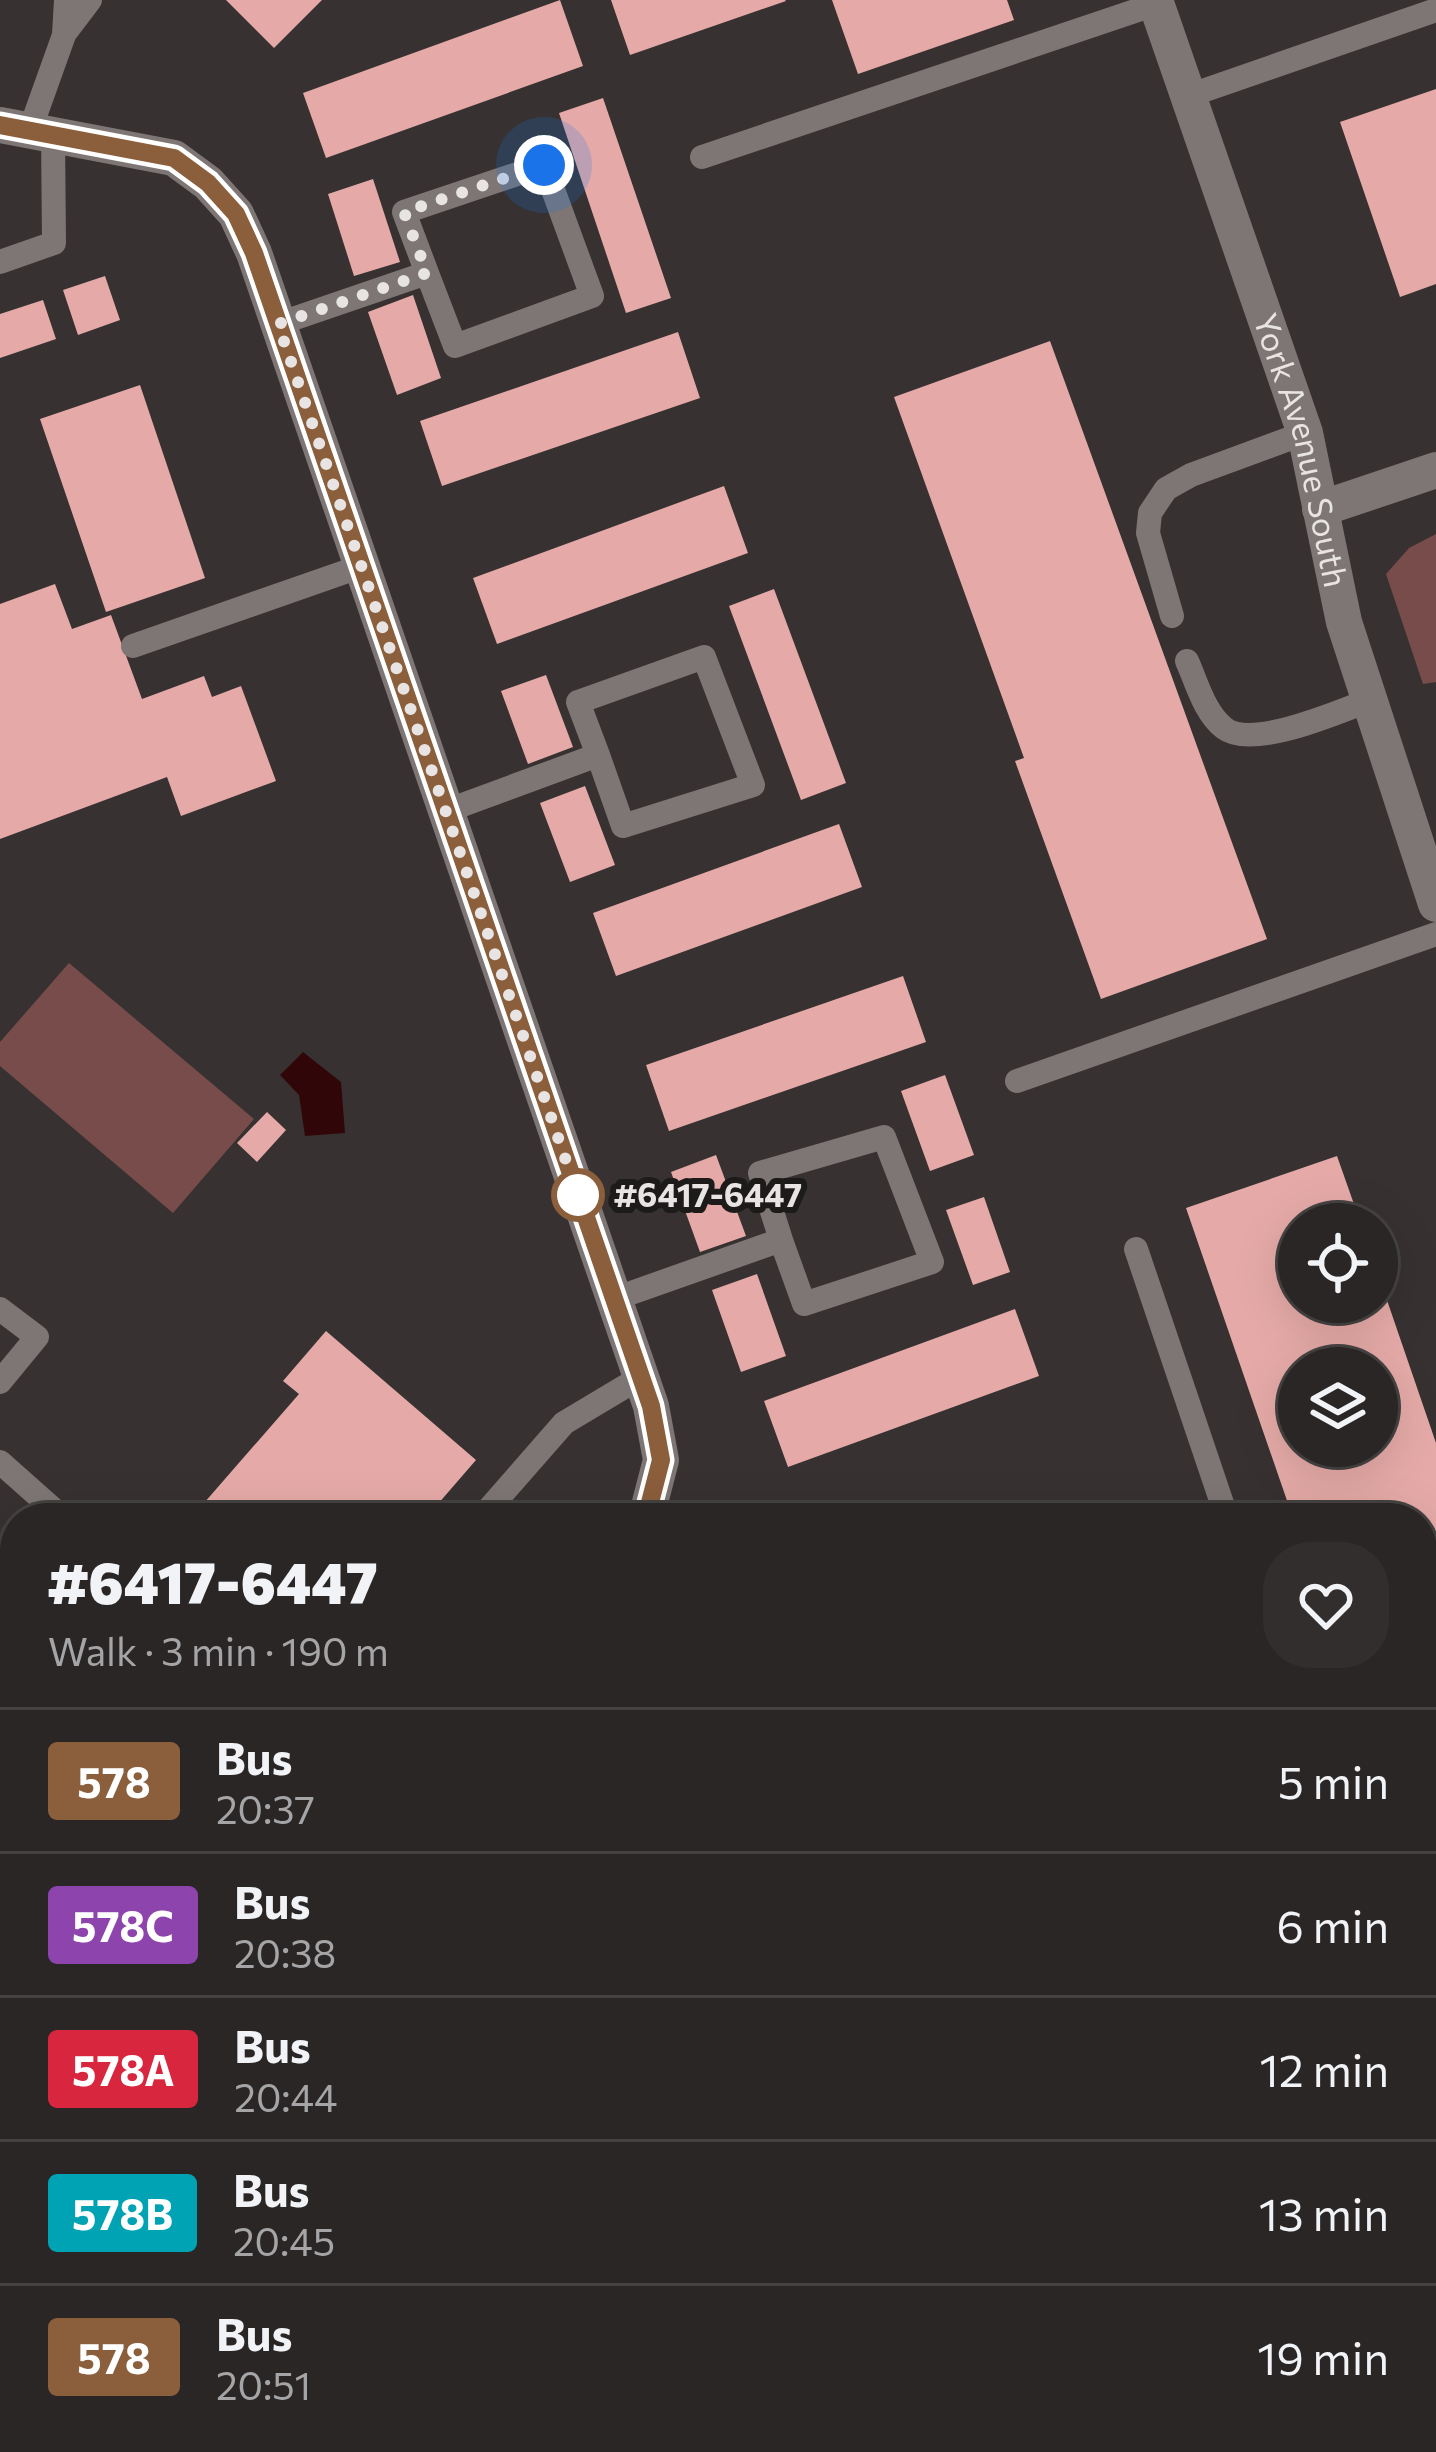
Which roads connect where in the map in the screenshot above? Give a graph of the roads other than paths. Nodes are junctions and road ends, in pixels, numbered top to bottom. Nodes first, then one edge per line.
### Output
1 (66, 0) edge
2 (90, 0) edge
3 (1156, 2) edge
4 (1436, 10) edge
5 (64, 35) junction
6 (1188, 96) junction
7 (28, 130) edge
8 (702, 157) dead end
9 (0, 262) edge
10 (427, 273) junction
11 (278, 324) junction
12 (1305, 433) junction
13 (1436, 470) edge
14 (1320, 509) junction
15 (362, 566) junction
16 (1172, 616) dead end
17 (133, 646) dead end
18 (1187, 661) dead end
19 (1370, 700) junction
20 (598, 754) junction
21 (446, 811) junction
22 (1436, 904) edge
23 (1436, 934) edge
24 (1017, 1081) dead end
25 (781, 1240) junction
26 (1136, 1249) dead end
27 (614, 1299) junction
28 (0, 1309) edge
29 (640, 1377) junction
30 (0, 1382) edge
31 (0, 1462) edge
32 (46, 1503) edge
33 (494, 1503) edge
34 (650, 1503) edge
35 (1222, 1503) edge

1 - 5 lane
2 - 5 lane
3 - 6 street, York Avenue South
3 - 8 lane
4 - 6 lane
5 - 7 lane
6 - 12 street, York Avenue South
7 - 9 lane
7 - 11 street
10 - 10 lane
10 - 11 lane
11 - 15 street
12 - 14 street, York Avenue South
12 - 16 lane
13 - 14 street
14 - 19 street, York Avenue South
15 - 17 lane
15 - 21 street
18 - 19 lane
19 - 22 street, York Avenue South
20 - 20 lane
20 - 21 lane
21 - 27 street
23 - 24 lane
25 - 25 lane
25 - 27 lane
26 - 35 lane
27 - 29 street
28 - 30 lane
29 - 33 lane
29 - 34 street
31 - 32 lane

